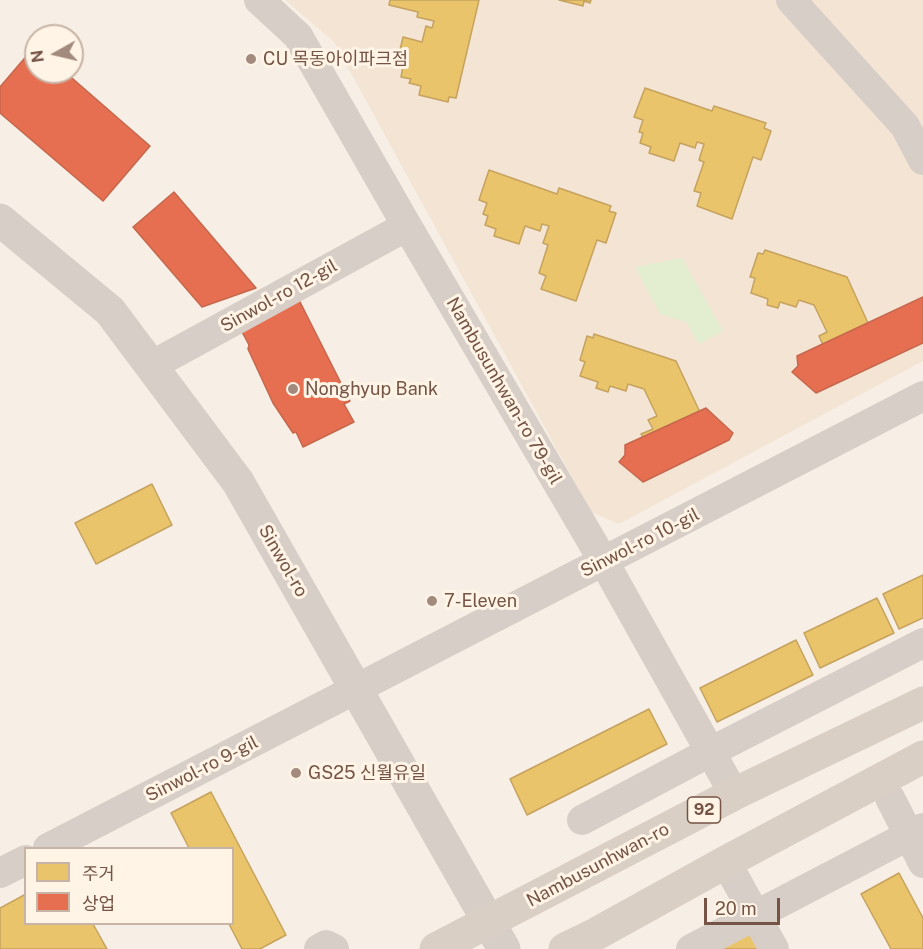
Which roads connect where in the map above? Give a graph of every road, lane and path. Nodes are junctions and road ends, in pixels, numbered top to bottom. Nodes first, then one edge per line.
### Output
1 (259, 0) edge
2 (791, 0) edge
3 (923, 160) edge
4 (0, 220) edge
5 (406, 226) junction
6 (151, 366) junction
7 (923, 396) edge
8 (604, 562) junction
9 (923, 643) edge
10 (356, 689) junction
11 (923, 703) edge
12 (710, 752) junction
13 (923, 757) edge
14 (923, 781) edge
15 (734, 794) junction
16 (890, 798) junction
17 (582, 820) dead end
18 (916, 832) edge
19 (52, 847) edge
20 (24, 861) edge
21 (726, 862) junction
22 (923, 863) edge
23 (0, 873) edge
24 (756, 915) junction
25 (496, 936) edge
26 (319, 949) edge
27 (334, 949) edge
28 (436, 949) edge
29 (565, 949) edge
30 (691, 949) edge
31 (774, 949) edge

1 - 5 street, Nambusunhwan-ro 79-gil
2 - 3 street
4 - 6 main road, Sinwol-ro
5 - 6 street, Sinwol-ro 12-gil
5 - 8 street, Nambusunhwan-ro 79-gil
6 - 10 main road, Sinwol-ro
7 - 8 street, Sinwol-ro 10-gil
8 - 10 street, Sinwol-ro 10-gil
8 - 12 street, Nambusunhwan-ro 79-gil
9 - 12 street
10 - 19 street, Sinwol-ro 9-gil
10 - 25 main road, Sinwol-ro
11 - 15 main road, Nambusunhwan-ro / 92
12 - 15 street, Nambusunhwan-ro 79-gil
12 - 17 street
13 - 21 main road
14 - 16 main road
15 - 25 main road, Nambusunhwan-ro / 92
16 - 18 street
16 - 21 main road
18 - 22 street
18 - 24 street
20 - 23 street
21 - 24 street
21 - 29 main road
24 - 30 street
24 - 31 street
25 - 28 main road, Nambusunhwan-ro / 92
26 - 27 street

